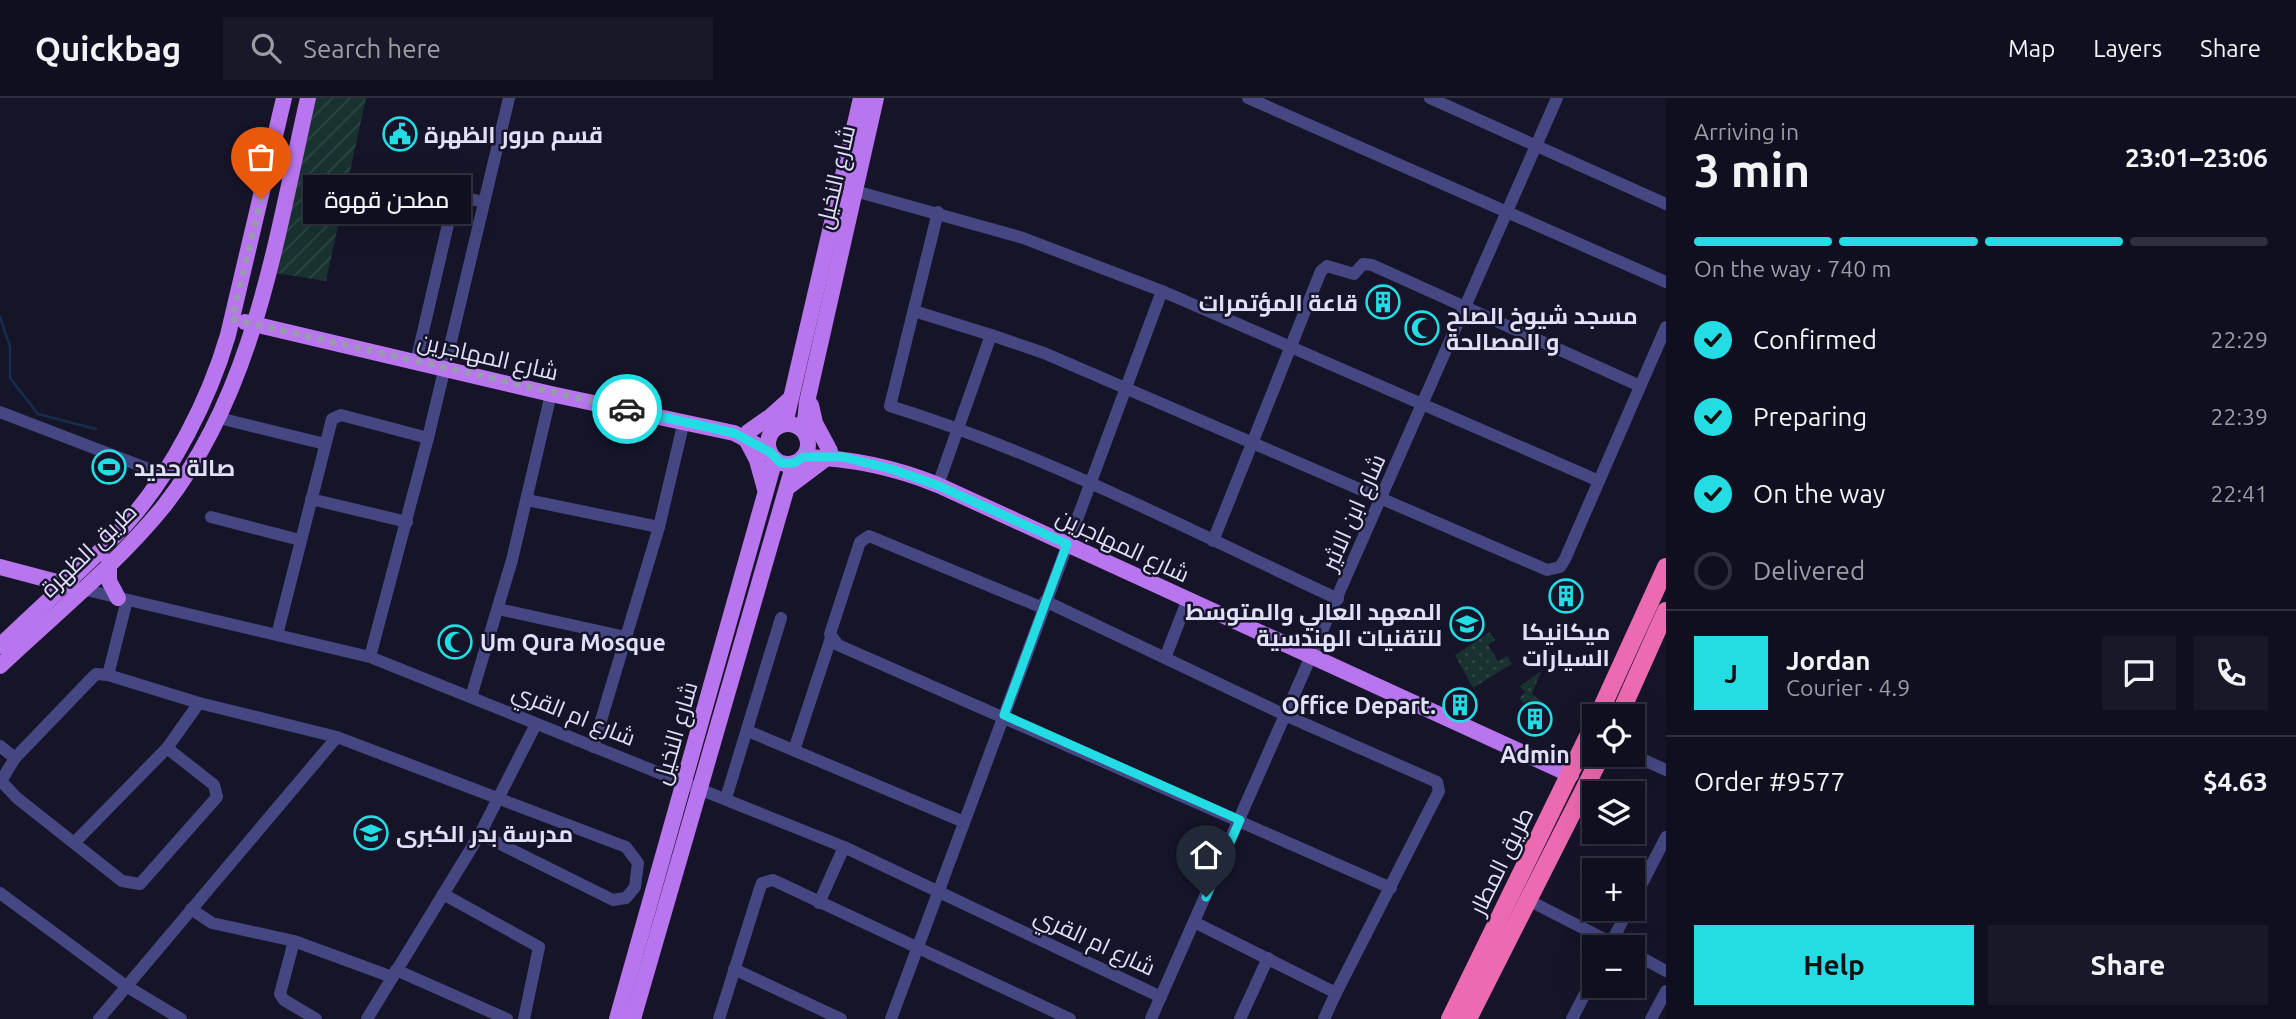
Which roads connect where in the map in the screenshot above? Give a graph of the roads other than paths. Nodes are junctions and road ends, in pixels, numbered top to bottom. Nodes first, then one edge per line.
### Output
1 (284, 98) edge
2 (308, 98) edge
3 (509, 98) edge
4 (861, 98) edge
5 (876, 98) edge
6 (1248, 98) edge
7 (1558, 98) edge
8 (1438, 100) edge
9 (1537, 145) junction
10 (855, 191) junction
11 (484, 202) junction
12 (1666, 204) edge
13 (1508, 211) junction
14 (938, 212) junction
15 (1666, 282) edge
16 (1162, 291) junction
17 (1466, 307) junction
18 (914, 311) junction
19 (232, 319) junction
20 (255, 324) junction
21 (1666, 327) edge
22 (991, 335) junction
23 (1289, 346) junction
24 (416, 362) junction
25 (444, 369) junction
26 (1640, 386) junction
27 (1126, 390) junction
28 (810, 392) junction
29 (551, 394) junction
30 (792, 397) junction
31 (1424, 404) junction
32 (0, 412) edge
33 (219, 418) junction
34 (684, 421) junction
35 (779, 426) junction
36 (958, 428) junction
37 (743, 435) junction
38 (806, 435) junction
39 (428, 438) junction
40 (1251, 443) junction
41 (325, 444) junction
42 (773, 455) junction
43 (834, 455) junction
44 (799, 460) junction
45 (162, 474) junction
46 (1599, 481) junction
47 (937, 485) junction
48 (1089, 485) junction
49 (787, 489) junction
50 (766, 494) junction
51 (311, 499) junction
52 (527, 500) junction
53 (1382, 500) junction
54 (211, 517) dead end
55 (407, 522) junction
56 (659, 527) junction
57 (300, 540) junction
58 (1213, 541) junction
59 (1067, 544) junction
60 (109, 562) junction
61 (0, 567) edge
62 (1666, 567) edge
63 (64, 584) junction
64 (82, 589) junction
65 (122, 599) junction
66 (1188, 599) junction
67 (1338, 599) junction
68 (1044, 605) junction
69 (498, 609) junction
70 (1666, 611) edge
71 (781, 618) dead end
72 (278, 635) junction
73 (626, 637) junction
74 (831, 638) junction
75 (0, 646) edge
76 (370, 657) junction
77 (1313, 657) junction
78 (1165, 658) junction
79 (0, 666) edge
80 (108, 675) junction
81 (471, 697) junction
82 (199, 703) junction
83 (1603, 704) edge
84 (1624, 704) edge
85 (1004, 715) junction
86 (1287, 716) junction
87 (536, 724) junction
88 (748, 731) junction
89 (337, 737) junction
90 (0, 746) edge
91 (593, 747) junction
92 (167, 748) junction
93 (794, 750) junction
94 (1582, 751) edge
95 (15, 758) junction
96 (1645, 760) edge
97 (1595, 767) edge
98 (1666, 770) edge
99 (1571, 775) junction
100 (684, 783) junction
101 (701, 789) junction
102 (726, 798) junction
103 (500, 799) junction
104 (1240, 820) junction
105 (964, 822) junction
106 (480, 834) junction
107 (1666, 836) edge
108 (74, 843) junction
109 (844, 847) junction
110 (1645, 877) edge
111 (1391, 888) junction
112 (938, 892) junction
113 (443, 894) junction
114 (1528, 900) junction
115 (3, 901) edge
116 (819, 903) junction
117 (191, 909) junction
118 (1194, 922) junction
119 (1594, 935) edge
120 (294, 942) junction
121 (917, 948) junction
122 (1268, 958) junction
123 (1645, 960) edge
124 (734, 968) junction
125 (1666, 971) edge
126 (394, 973) junction
127 (126, 986) junction
128 (1666, 991) edge
129 (1336, 993) junction
130 (1161, 997) junction
131 (1583, 998) edge
132 (99, 1019) edge
133 (181, 1019) edge
134 (316, 1019) edge
135 (367, 1019) edge
136 (507, 1019) edge
137 (523, 1019) edge
138 (617, 1019) edge
139 (633, 1019) edge
140 (719, 1019) edge
141 (841, 1019) edge
142 (891, 1019) edge
143 (1070, 1019) edge
144 (1151, 1019) edge
145 (1240, 1019) edge
146 (1324, 1019) edge
147 (1450, 1019) edge
148 (1468, 1019) edge
149 (1572, 1019) edge
150 (1651, 1019) edge

1 - 19 main road, طريق الظهرة
2 - 20 main road, طريق الظهرة
3 - 11 street
4 - 30 main road, شارع النخيل
5 - 10 main road, شارع النخيل
6 - 13 street
7 - 9 street, شارع ابن الاثير
8 - 9 street
9 - 12 street
9 - 13 street, شارع ابن الاثير
10 - 14 street
10 - 28 main road, شارع النخيل
11 - 24 street
11 - 25 street
13 - 15 street
13 - 17 street, شارع ابن الاثير
14 - 16 street
14 - 18 street
16 - 23 street
16 - 27 street
17 - 23 street
17 - 26 street
17 - 31 street, شارع ابن الاثير
18 - 22 street
18 - 36 street
19 - 20 main road, شارع المهاجرين
19 - 45 main road, طريق الظهرة
20 - 24 main road, شارع المهاجرين
20 - 33 main road, طريق الظهرة
21 - 26 street
22 - 27 street
22 - 36 street
23 - 31 street
23 - 40 street
24 - 25 main road, شارع المهاجرين
25 - 29 main road, شارع المهاجرين
25 - 39 street
26 - 46 street
27 - 40 street
27 - 48 street
28 - 38 main road, شارع النخيل
28 - 43 main road
29 - 34 main road, شارع المهاجرين
29 - 52 street
30 - 35 main road, شارع النخيل
30 - 37 main road
31 - 46 street
31 - 53 street, شارع ابن الاثير
32 - 45 street
33 - 41 street
33 - 60 main road, طريق الظهرة
34 - 37 main road, شارع المهاجرين
34 - 56 street
35 - 37 main road, شارع المهاجرين
35 - 38 main road
35 - 42 main road
36 - 47 street
36 - 48 street
37 - 42 main road, شارع المهاجرين
37 - 50 main road
38 - 43 main road, شارع المهاجرين
38 - 44 main road
39 - 41 street
39 - 55 street
40 - 53 street
40 - 58 street
41 - 51 street
42 - 44 main road
42 - 50 main road, شارع النخيل
43 - 44 main road, شارع المهاجرين
43 - 47 main road, شارع المهاجرين
43 - 49 main road
44 - 49 main road, شارع النخيل
45 - 63 main road, طريق الظهرة
46 - 53 street
47 - 59 main road, شارع المهاجرين
48 - 58 street
48 - 59 street
49 - 101 main road, شارع النخيل
50 - 100 main road, شارع النخيل
51 - 55 street
51 - 57 street
52 - 56 street
52 - 69 street
53 - 67 street, شارع ابن الاثير
54 - 57 street
55 - 76 street
56 - 73 street
57 - 72 street
58 - 67 street
59 - 66 main road, شارع المهاجرين
59 - 68 street
60 - 64 main road, طريق الظهرة
60 - 65 main road
61 - 63 main road, شارع ام القري
62 - 83 highway
63 - 64 main road, شارع ام القري
63 - 75 main road, طريق الظهرة
64 - 65 street, شارع ام القري
64 - 79 main road, طريق الظهرة
65 - 72 street, شارع ام القري
65 - 80 street
66 - 77 main road, شارع المهاجرين
66 - 78 street
67 - 77 street, شارع ابن الاثير
68 - 74 street
68 - 78 street
68 - 85 street
69 - 73 street
69 - 81 street
70 - 84 highway
71 - 88 street
72 - 76 street, شارع ام القري
73 - 91 street
74 - 85 street
74 - 93 street
76 - 81 street, شارع ام القري
77 - 86 street, شارع ابن الاثير
77 - 99 main road, شارع المهاجرين
78 - 86 street
80 - 82 street
80 - 95 street
81 - 87 street, شارع ام القري
82 - 89 street
82 - 92 street
85 - 104 street
85 - 105 street
86 - 104 street, شارع ابن الاثير
86 - 111 street
87 - 91 street, شارع ام القري
87 - 103 street
88 - 93 street
88 - 102 street
89 - 103 street
89 - 117 street
90 - 95 street
91 - 100 street, شارع ام القري
92 - 108 street
92 - 108 street
93 - 105 street
94 - 99 highway, طريق المطار
95 - 108 street
96 - 98 street
97 - 114 highway, طريق المطار
99 - 147 highway, طريق المطار
100 - 101 street, شارع ام القري
100 - 138 main road, شارع النخيل
101 - 102 street, شارع ام القري
101 - 139 main road, شارع النخيل
102 - 109 street, شارع ام القري
103 - 106 street
103 - 106 street
104 - 111 street
104 - 118 street, شارع ابن الاثير
105 - 112 street
106 - 113 street
107 - 110 street
109 - 112 street, شارع ام القري
109 - 116 street
111 - 129 street
112 - 121 street
112 - 130 street, شارع ام القري
113 - 126 street
113 - 137 street
114 - 119 street
114 - 148 highway, طريق المطار
115 - 127 street
116 - 121 street
116 - 124 street
117 - 120 street
117 - 127 street
118 - 122 street
118 - 130 street, شارع ابن الاثير
120 - 126 street
120 - 134 street
121 - 142 street
121 - 143 street
122 - 129 street
122 - 145 street
123 - 125 street
124 - 140 street
124 - 141 street
126 - 135 street
126 - 136 street
127 - 132 street
127 - 133 street
128 - 150 street
129 - 146 street
130 - 144 street, شارع ابن الاثير
131 - 149 street

